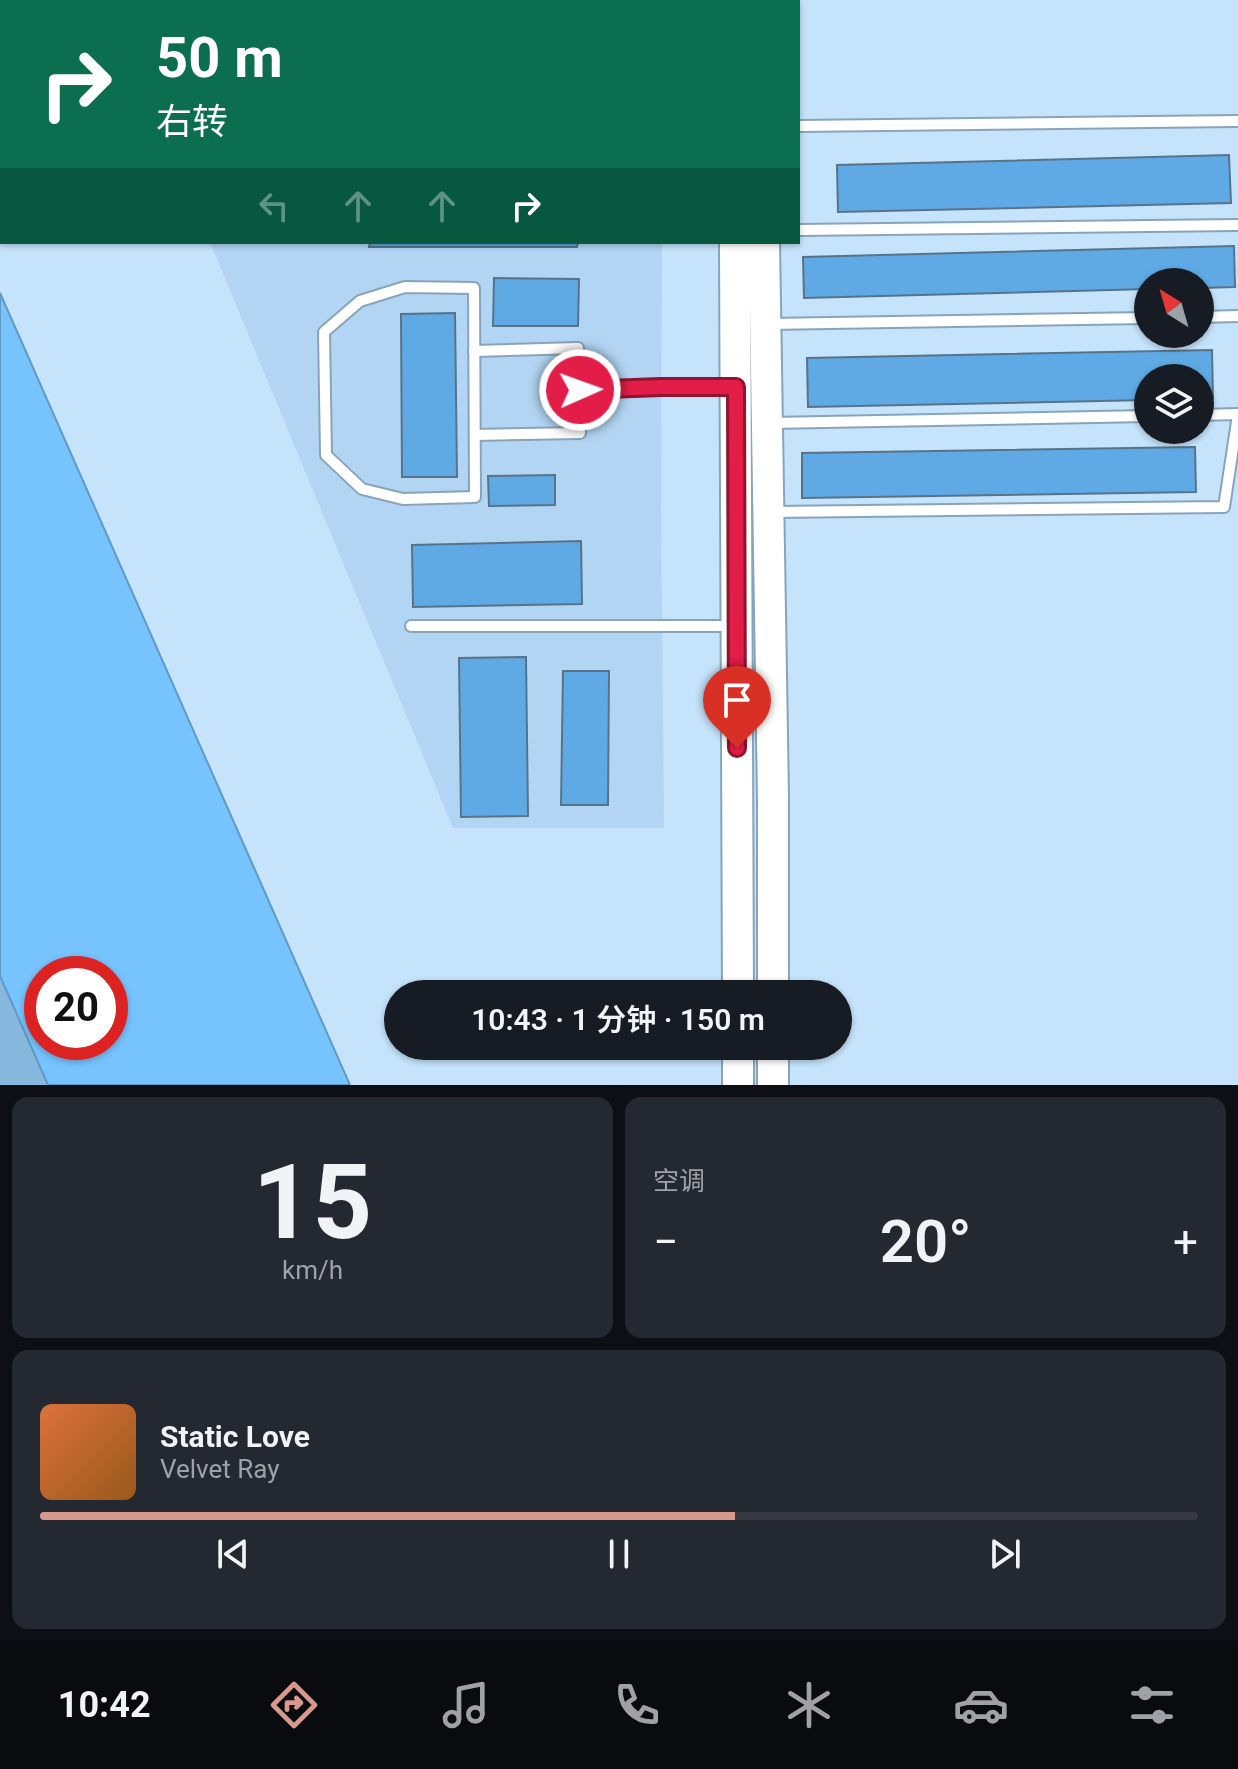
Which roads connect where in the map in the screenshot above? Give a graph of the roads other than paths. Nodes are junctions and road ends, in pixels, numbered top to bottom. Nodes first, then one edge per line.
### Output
1 (1238, 121) edge
2 (800, 126) edge
3 (1238, 225) edge
4 (800, 230) edge
5 (735, 244) edge
6 (764, 244) edge
7 (1238, 316) edge
8 (1214, 317) edge
9 (1134, 318) edge
10 (766, 324) junction
11 (474, 351) junction
12 (736, 387) junction
13 (580, 390) junction
14 (1238, 414) edge
15 (1214, 415) edge
16 (1134, 416) edge
17 (767, 423) junction
18 (475, 435) junction
19 (769, 512) junction
20 (411, 626) dead end
21 (736, 626) junction
22 (738, 980) edge
23 (773, 980) edge
24 (738, 1060) edge
25 (773, 1060) edge
26 (738, 1085) edge
27 (773, 1085) edge

1 - 2 lane
3 - 4 lane
5 - 12 main road
6 - 10 main road
7 - 8 lane
9 - 10 lane
10 - 17 main road
11 - 13 lane
11 - 18 lane
11 - 18 lane
12 - 13 lane
12 - 21 main road
13 - 18 lane
14 - 15 lane
14 - 19 lane
16 - 17 lane
17 - 19 main road
19 - 23 main road
20 - 21 lane
21 - 22 main road
24 - 26 main road
25 - 27 main road

